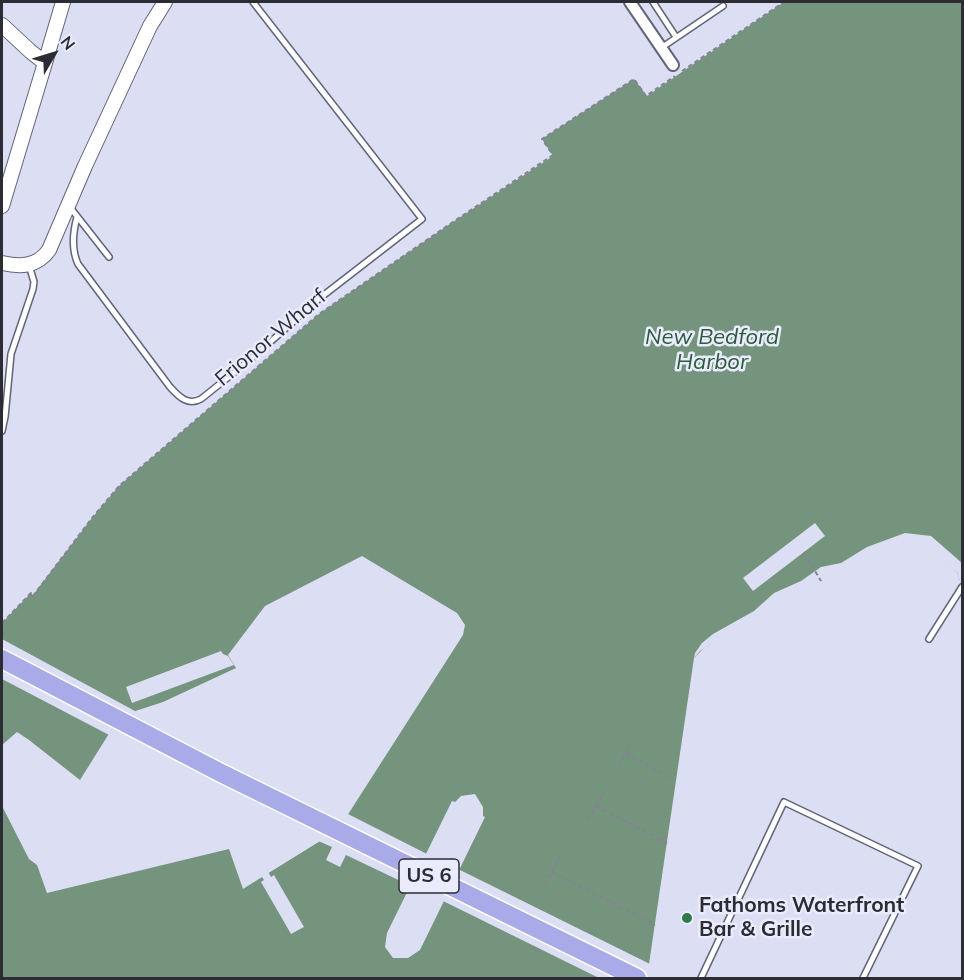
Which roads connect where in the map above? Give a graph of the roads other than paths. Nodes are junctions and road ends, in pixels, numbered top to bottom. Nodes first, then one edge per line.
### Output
1 (63, 2) edge
2 (165, 2) edge
3 (253, 2) edge
4 (630, 2) edge
5 (653, 2) edge
6 (723, 6) dead end
7 (2, 25) edge
8 (676, 37) junction
9 (662, 48) junction
10 (45, 63) junction
11 (673, 65) dead end
12 (68, 205) junction
13 (2, 206) edge
14 (77, 217) junction
15 (55, 237) junction
16 (73, 240) junction
17 (109, 257) dead end
18 (2, 263) edge
19 (29, 265) junction
20 (2, 431) edge
21 (963, 587) edge
22 (930, 639) dead end
23 (2, 658) edge
24 (637, 978) edge
25 (701, 978) edge
26 (863, 978) edge

1 - 10 street
2 - 12 street
3 - 16 lane
4 - 9 street
5 - 8 lane
6 - 8 lane
7 - 10 street
8 - 9 lane
9 - 11 street
10 - 13 street
12 - 14 lane
12 - 15 street
14 - 16 lane
14 - 17 lane
15 - 16 lane
15 - 19 street
18 - 19 street
19 - 20 lane
21 - 22 lane
23 - 24 highway, US 6
25 - 26 lane

